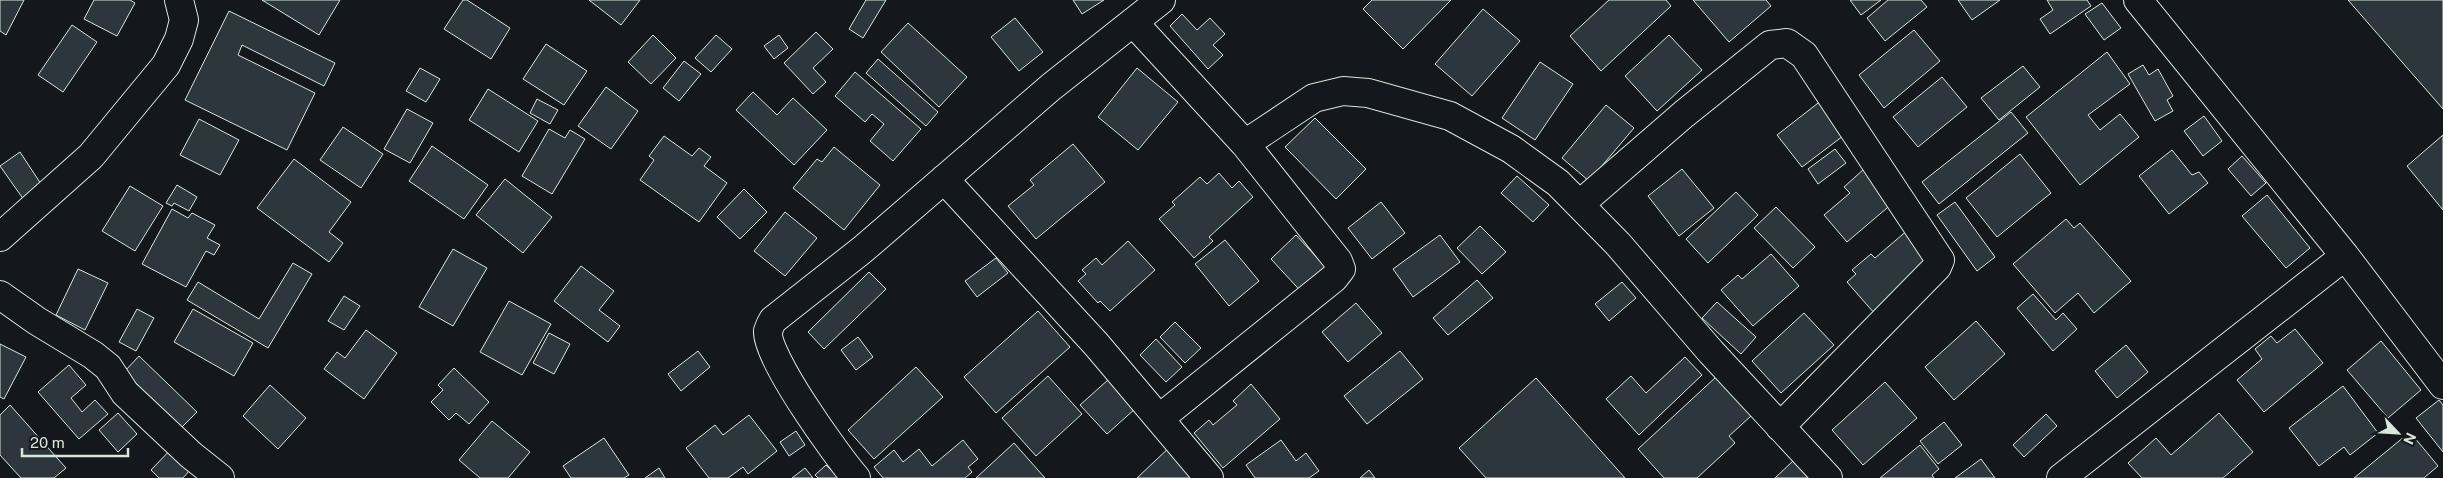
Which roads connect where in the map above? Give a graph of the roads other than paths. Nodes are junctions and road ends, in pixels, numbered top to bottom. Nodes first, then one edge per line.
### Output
1 (179, 0) edge
2 (1161, 0) edge
3 (2138, 0) edge
4 (1133, 22) junction
5 (1245, 144) junction
6 (944, 179) junction
7 (1580, 204) junction
8 (0, 237) edge
9 (2345, 256) junction
10 (0, 295) edge
11 (2443, 384) edge
12 (1160, 418) junction
13 (1780, 427) junction
14 (220, 478) edge
15 (856, 478) edge
16 (1209, 478) edge
17 (1828, 478) edge
18 (2061, 478) edge

1 - 8 street
2 - 4 street
3 - 9 street
4 - 5 street
4 - 6 street
5 - 7 street
5 - 12 street
6 - 12 street
6 - 15 street
7 - 13 street
7 - 13 street
9 - 11 street
9 - 18 street
10 - 14 street
12 - 16 street
13 - 17 street

